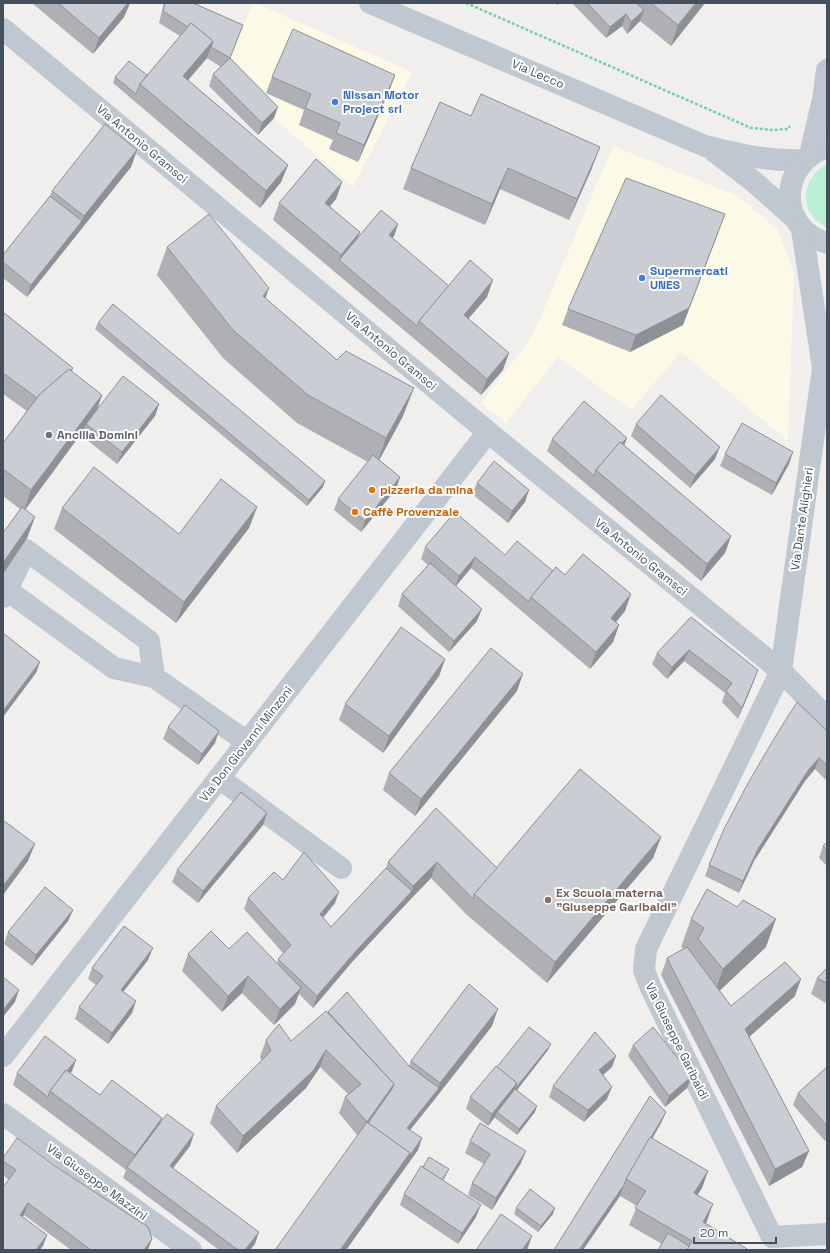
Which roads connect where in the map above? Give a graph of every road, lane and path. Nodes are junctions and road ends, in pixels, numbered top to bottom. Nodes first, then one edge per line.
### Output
1 (370, 3) edge
2 (466, 3) edge
3 (3, 29) edge
4 (827, 70) edge
5 (793, 123) dead end
6 (705, 146) junction
7 (813, 154) edge
8 (799, 224) junction
9 (827, 243) edge
10 (825, 360) edge
11 (488, 432) junction
12 (5, 594) edge
13 (781, 671) junction
14 (154, 677) junction
15 (827, 718) edge
16 (248, 742) junction
17 (219, 778) junction
18 (340, 868) dead end
19 (3, 1056) edge
20 (3, 1114) edge
21 (827, 1234) edge
22 (166, 1243) edge
23 (769, 1243) edge
24 (191, 1250) edge

1 - 6 street, Via Lecco
2 - 5 path
3 - 11 street, Via Antonio Gramsci
4 - 7 street
6 - 7 street, Via Lecco
6 - 8 street, Via Lecco
7 - 8 street, Via Dante Alighieri
8 - 9 street, Via Lecco
8 - 10 street, Via Dante Alighieri
10 - 13 street, Via Dante Alighieri
11 - 13 street, Via Antonio Gramsci
11 - 16 street, Via Don Giovanni Minzoni
12 - 14 street
12 - 14 street
13 - 15 street, Via Antonio Gramsci
13 - 23 street, Via Giuseppe Garibaldi
14 - 16 street
16 - 17 street, Via Don Giovanni Minzoni
17 - 18 street
17 - 19 street, Via Don Giovanni Minzoni
20 - 22 street, Via Giuseppe Mazzini
21 - 23 street
22 - 24 street, Via Giuseppe Mazzini

